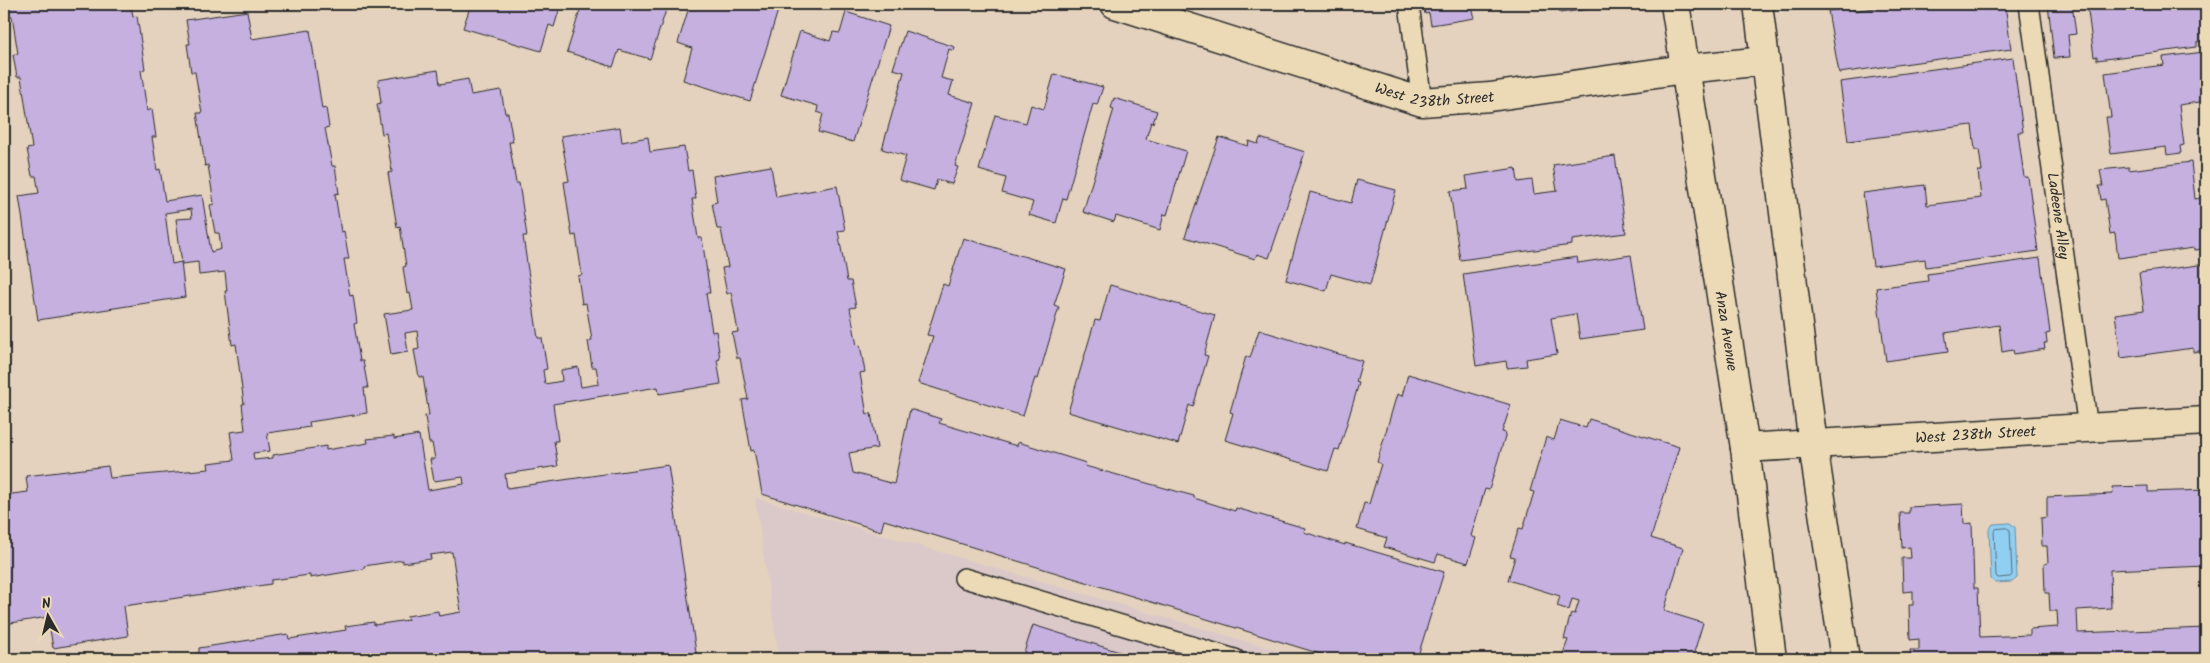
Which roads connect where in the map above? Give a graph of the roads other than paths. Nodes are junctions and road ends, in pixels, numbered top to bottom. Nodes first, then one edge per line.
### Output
1 (1115, 4) edge
2 (1409, 4) edge
3 (1675, 4) edge
4 (1758, 4) edge
5 (2029, 4) edge
6 (1765, 61) junction
7 (1684, 69) junction
8 (1422, 102) junction
9 (2206, 421) edge
10 (2088, 428) junction
11 (1813, 445) junction
12 (1744, 448) junction
13 (964, 578) dead end
14 (1234, 659) edge
15 (1772, 659) edge
16 (1845, 659) edge

1 - 8 main road, West 238th Street
2 - 8 lane
3 - 7 main road, Anza Avenue
4 - 6 main road
5 - 10 lane, Ladeene Alley
6 - 7 main road, West 238th Street
6 - 11 main road
7 - 8 main road, West 238th Street
7 - 12 main road, Anza Avenue
9 - 10 main road, West 238th Street
10 - 11 main road, West 238th Street
11 - 12 main road, West 238th Street
11 - 16 main road
12 - 15 main road, Anza Avenue
13 - 14 lane

